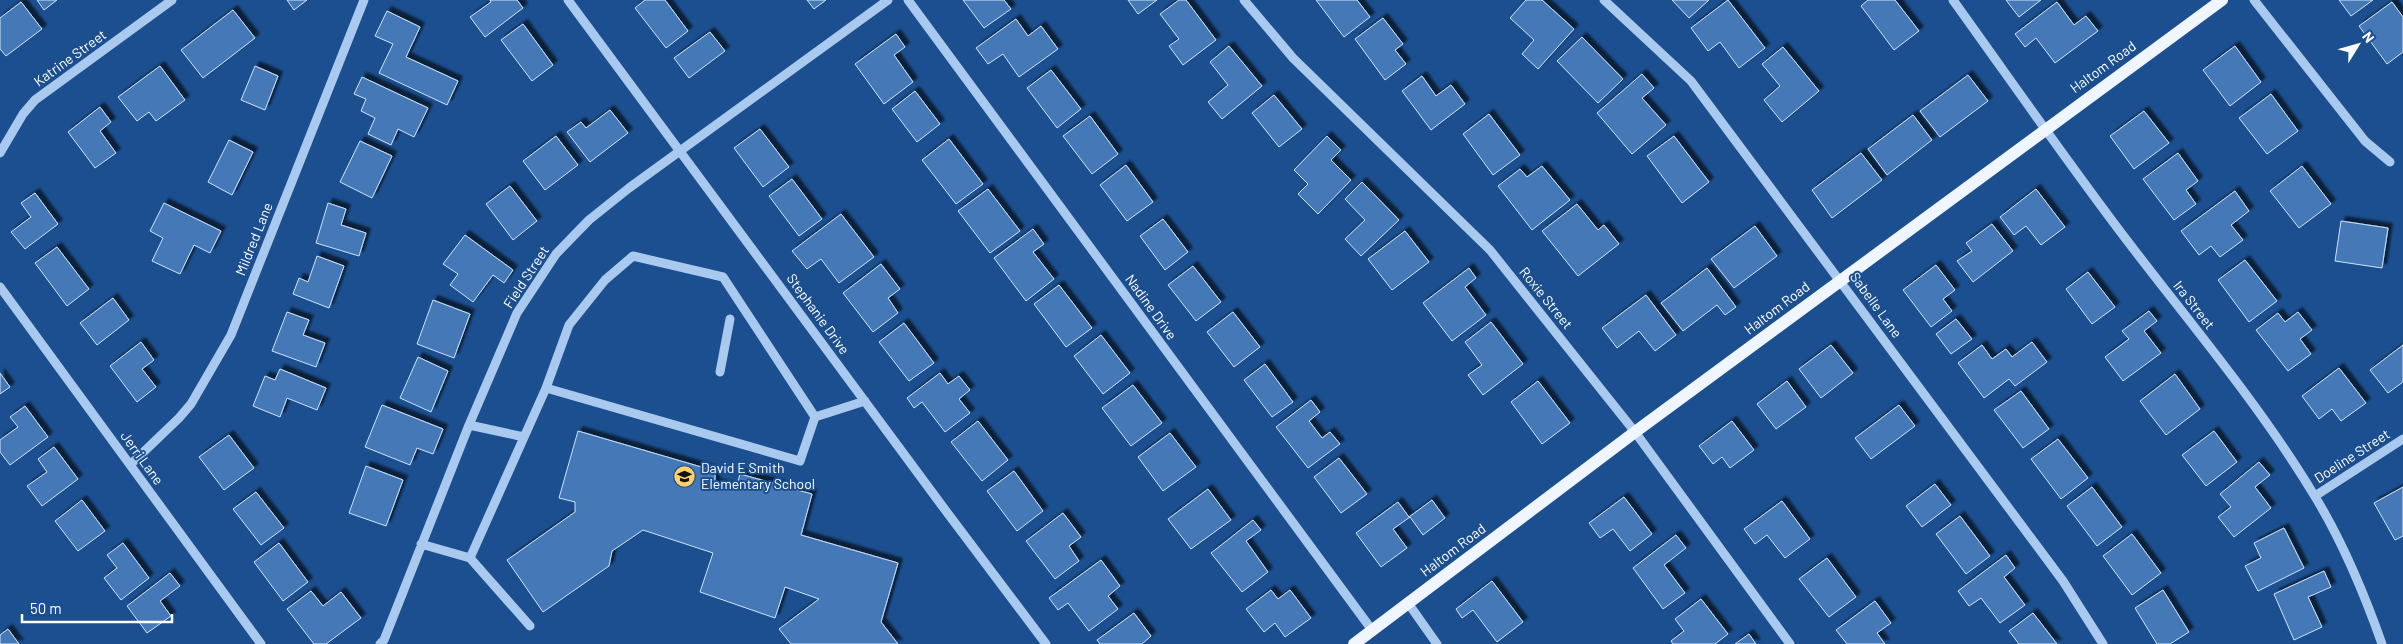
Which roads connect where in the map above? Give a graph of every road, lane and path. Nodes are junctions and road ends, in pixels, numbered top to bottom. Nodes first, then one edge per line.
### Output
1 (172, 0) edge
2 (364, 0) edge
3 (568, 0) edge
4 (888, 0) edge
5 (908, 0) edge
6 (1244, 0) edge
7 (1604, 0) edge
8 (1953, 0) edge
9 (2254, 0) edge
10 (2217, 1) edge
11 (2046, 128) junction
12 (680, 151) junction
13 (0, 153) edge
14 (2390, 162) dead end
15 (1841, 279) junction
16 (0, 287) edge
17 (730, 319) dead end
18 (720, 372) dead end
19 (546, 388) junction
20 (865, 401) junction
21 (815, 417) junction
22 (469, 425) junction
23 (1635, 432) junction
24 (524, 437) junction
25 (2403, 440) edge
26 (130, 465) junction
27 (2315, 496) junction
28 (421, 544) junction
29 (470, 558) junction
30 (1408, 603) junction
31 (530, 626) dead end
32 (1372, 630) junction
33 (261, 644) edge
34 (380, 644) edge
35 (1046, 644) edge
36 (1354, 644) edge
37 (1437, 644) edge
38 (1790, 644) edge
39 (2103, 644) edge
40 (2382, 644) edge

1 - 13 street, Katrine Street
2 - 26 street, Mildred Lane
3 - 12 street, Stephanie Drive
4 - 12 street, Field Street
5 - 32 street, Nadine Drive
6 - 23 street, Roxie Street
7 - 15 street, Sabelle Lane
8 - 11 street, Ira Street
9 - 14 street
10 - 11 main road, Haltom Road
11 - 15 main road, Haltom Road
11 - 27 street, Ira Street
12 - 20 street, Stephanie Drive
12 - 22 street, Field Street
15 - 23 main road, Haltom Road
15 - 39 street, Sabelle Lane
16 - 26 street, Jerri Lane
17 - 18 street
19 - 21 street
19 - 21 street
19 - 24 street
20 - 21 street
20 - 35 street, Stephanie Drive
22 - 24 street
22 - 28 street, Field Street
23 - 30 main road, Haltom Road
23 - 38 street, Roxie Street
24 - 29 street
25 - 27 street, Doeline Street
26 - 33 street, Jerri Lane
27 - 40 street, Ira Street
28 - 29 street
28 - 34 street, Field Street
29 - 31 street
30 - 32 main road, Haltom Road
30 - 37 street
32 - 36 main road, Haltom Road

